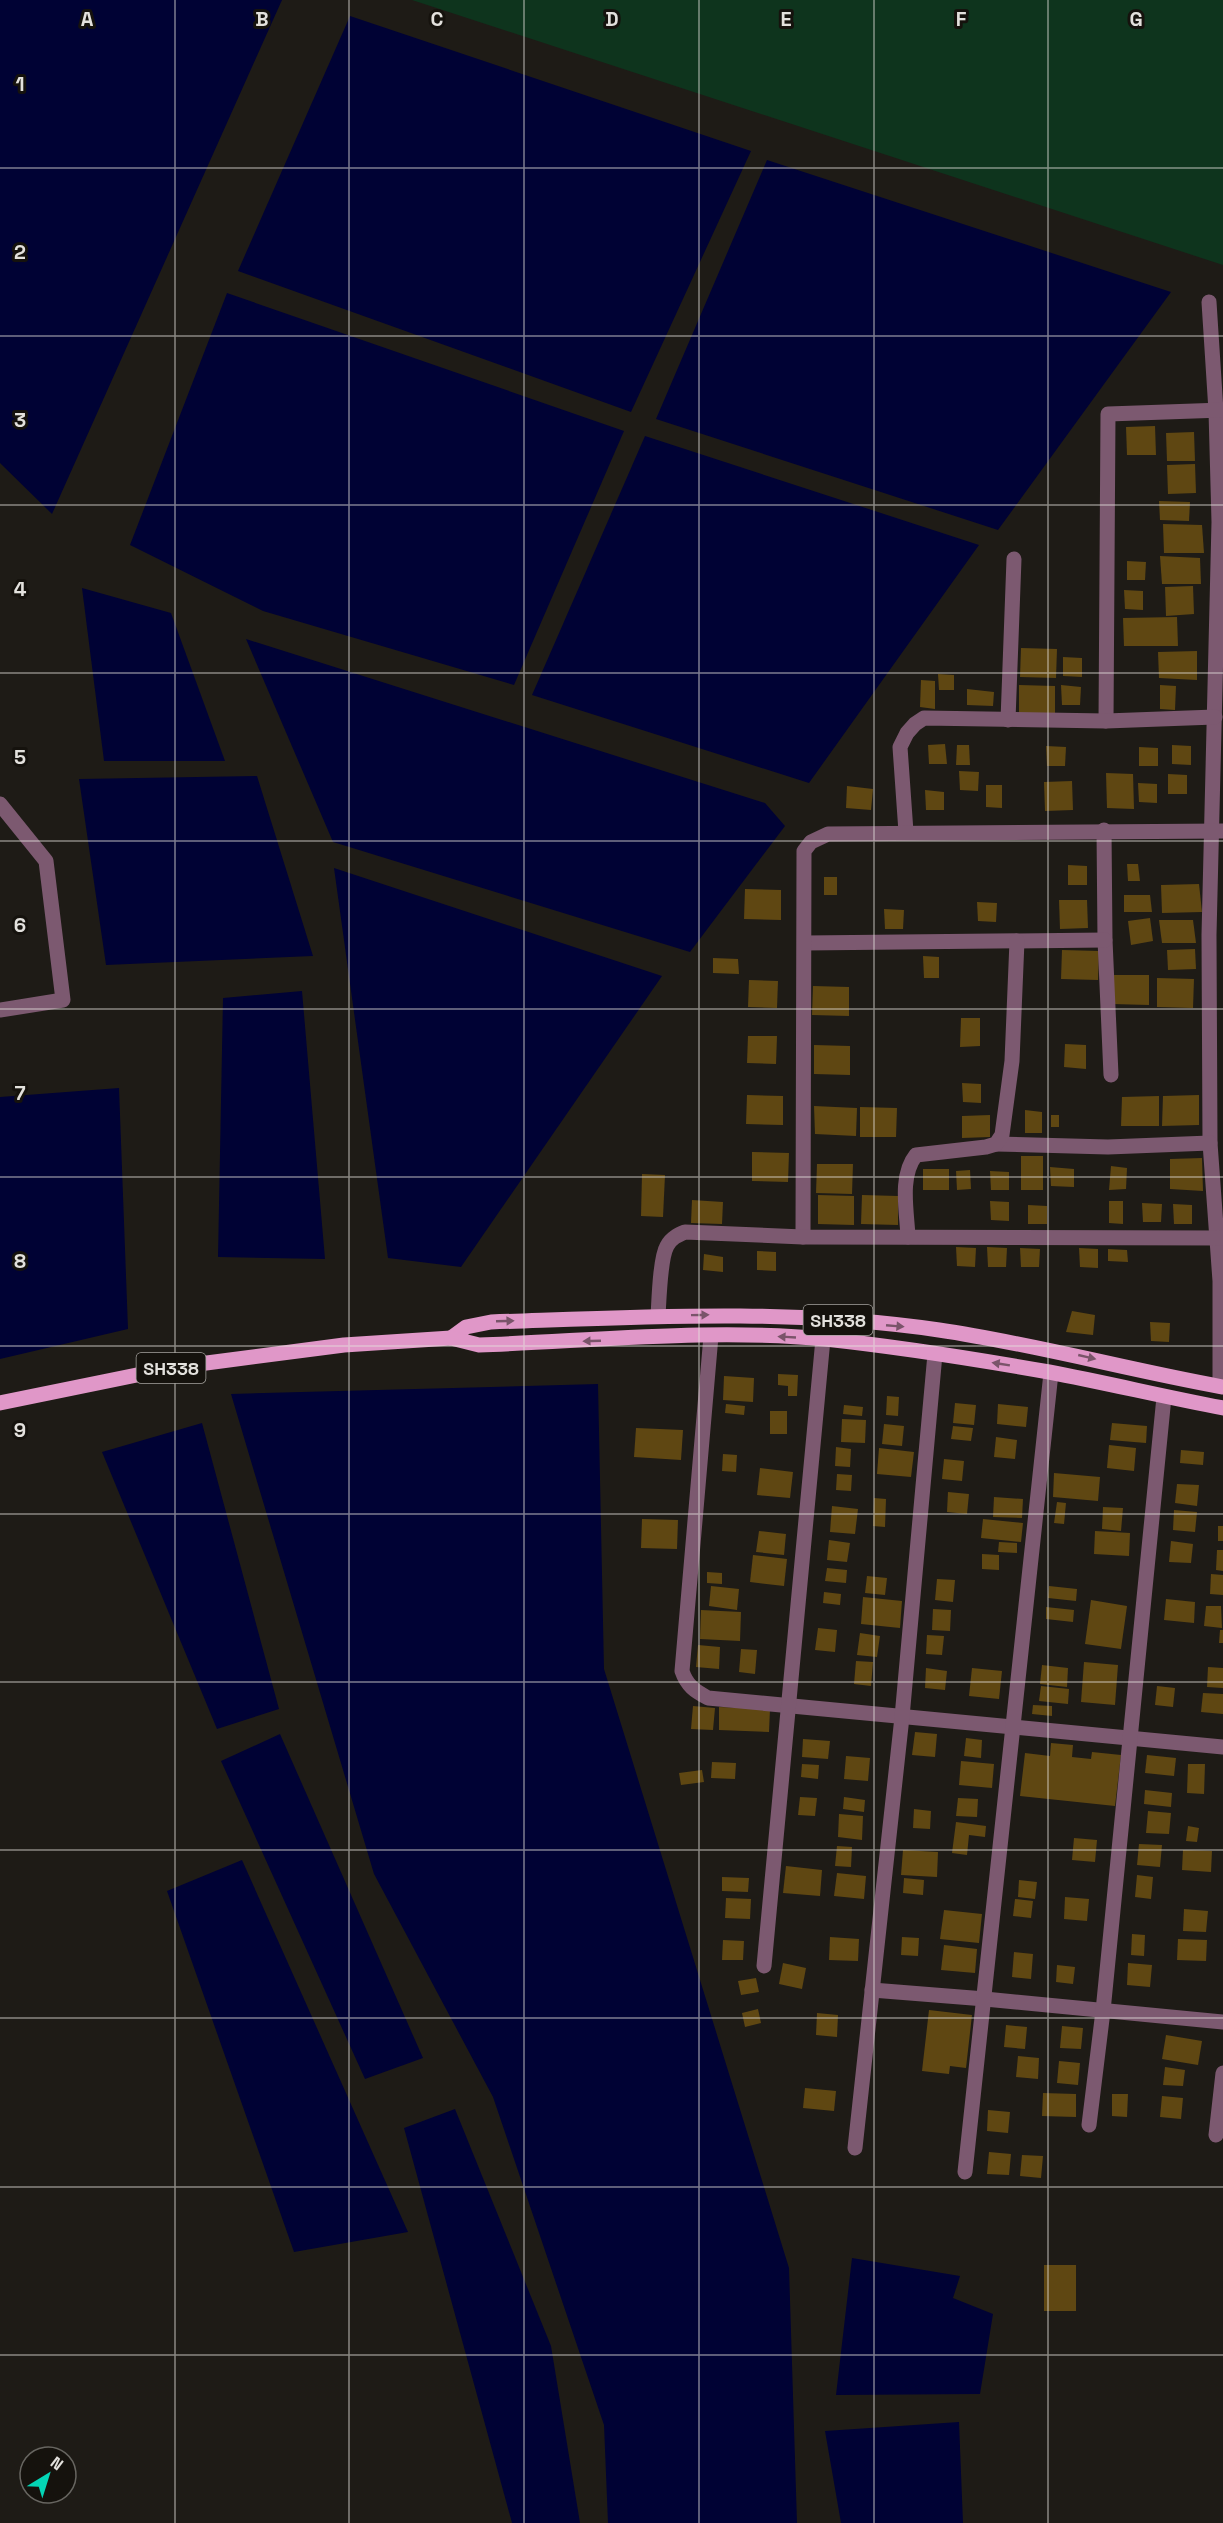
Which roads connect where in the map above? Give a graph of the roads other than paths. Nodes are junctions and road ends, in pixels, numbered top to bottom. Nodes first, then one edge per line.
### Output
1 (1209, 302) dead end
2 (1220, 411) edge
3 (1221, 522) edge
4 (1014, 559) dead end
5 (1215, 717) junction
6 (1008, 720) junction
7 (1106, 721) junction
8 (0, 804) edge
9 (1104, 830) junction
10 (1217, 831) edge
11 (906, 832) junction
12 (1216, 935) edge
13 (1105, 940) junction
14 (1017, 941) junction
15 (805, 943) junction
16 (0, 1010) edge
17 (1111, 1075) dead end
18 (1210, 1143) junction
19 (996, 1144) junction
20 (802, 1237) junction
21 (908, 1237) junction
22 (1220, 1238) edge
23 (658, 1316) junction
24 (711, 1336) junction
25 (451, 1338) junction
26 (823, 1339) junction
27 (935, 1354) junction
28 (1051, 1372) junction
29 (1222, 1387) edge
30 (1164, 1397) junction
31 (0, 1403) edge
32 (1223, 1408) edge
33 (787, 1706) junction
34 (902, 1717) junction
35 (1014, 1727) junction
36 (1129, 1738) junction
37 (1223, 1747) edge
38 (764, 1966) dead end
39 (872, 1990) junction
40 (985, 1999) junction
41 (1103, 2011) junction
42 (1223, 2022) edge
43 (1223, 2073) edge
44 (1089, 2125) dead end
45 (1216, 2134) dead end
46 (855, 2148) dead end
47 (965, 2172) dead end

1 - 2 street
2 - 3 street
2 - 7 street
3 - 5 street
4 - 6 street
5 - 7 street
5 - 10 street
6 - 7 street
6 - 11 street
8 - 16 street
9 - 10 street
9 - 11 street
9 - 13 street
10 - 12 street
11 - 15 street
12 - 18 street
13 - 14 street
13 - 17 street
14 - 15 street
14 - 19 street
15 - 20 street
18 - 19 street
18 - 22 street
19 - 21 street
20 - 21 street
20 - 23 street
21 - 22 street
22 - 29 street
25 -> 23 main road, SH338
23 -> 29 main road, SH338
24 -> 25 main road, SH338
26 -> 24 main road, SH338
24 - 33 street
25 - 31 main road, SH338
26 - 27 main road, SH338
26 - 33 street
28 -> 27 main road, SH338
27 - 34 street
28 - 30 main road, SH338
28 - 35 street
30 - 32 main road, SH338
30 - 36 street
33 - 34 street
33 - 38 street
34 - 35 street
34 - 39 street
35 - 36 street
35 - 40 street
36 - 37 street
36 - 41 street
39 - 40 street
39 - 46 street
40 - 41 street
40 - 47 street
41 - 42 street
41 - 44 street
43 - 45 street

